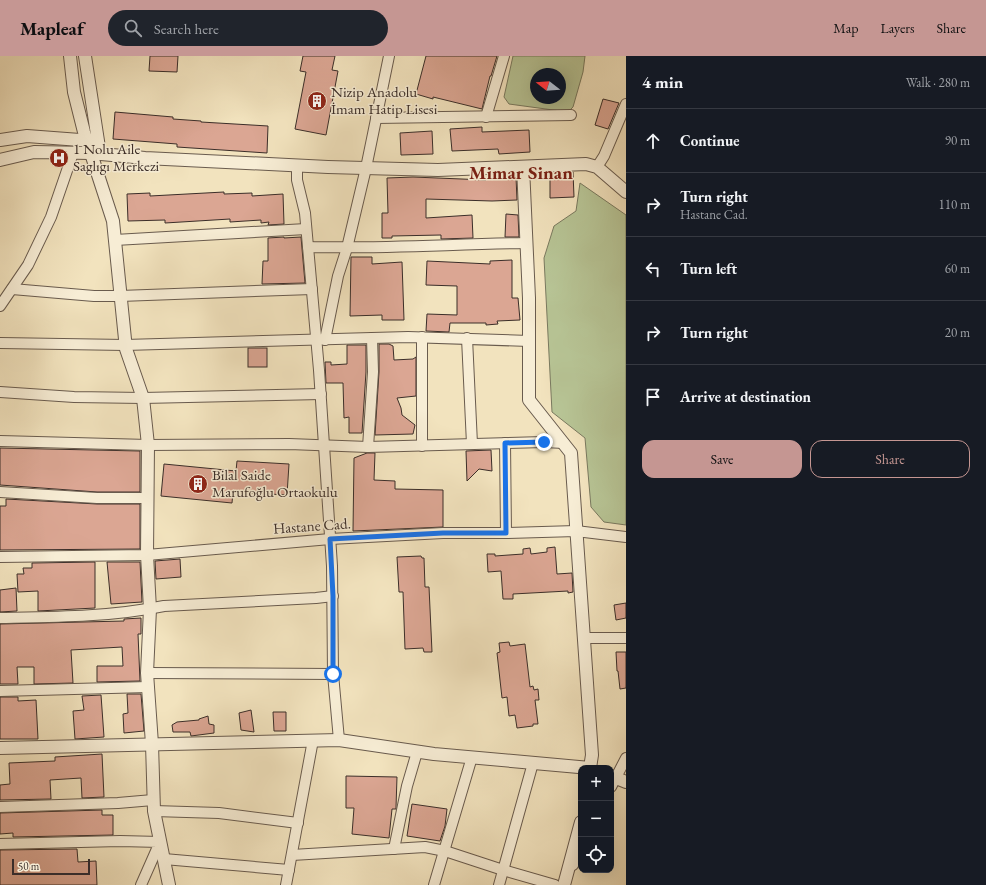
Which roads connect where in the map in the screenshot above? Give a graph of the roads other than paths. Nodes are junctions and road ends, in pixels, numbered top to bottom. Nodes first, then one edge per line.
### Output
1 (70, 56) edge
2 (85, 56) edge
3 (389, 56) edge
4 (504, 56) edge
5 (626, 104) edge
6 (571, 115) dead end
7 (486, 117) junction
8 (376, 118) junction
9 (0, 140) edge
10 (92, 141) junction
11 (73, 153) junction
12 (95, 153) junction
13 (0, 160) edge
14 (297, 165) junction
15 (523, 167) junction
16 (597, 167) junction
17 (366, 168) junction
18 (626, 192) edge
19 (306, 229) junction
20 (115, 240) junction
21 (526, 243) junction
22 (308, 247) junction
23 (347, 248) junction
24 (12, 288) junction
25 (312, 289) junction
26 (120, 296) junction
27 (0, 306) edge
28 (422, 337) junction
29 (372, 338) junction
30 (467, 338) junction
31 (321, 340) junction
32 (529, 341) junction
33 (0, 343) edge
34 (125, 345) junction
35 (0, 392) edge
36 (321, 394) junction
37 (143, 398) junction
38 (0, 441) edge
39 (505, 443) junction
40 (564, 443) junction
41 (472, 444) junction
42 (148, 445) junction
43 (324, 445) junction
44 (422, 446) junction
45 (368, 447) junction
46 (0, 492) edge
47 (148, 498) junction
48 (576, 531) junction
49 (506, 533) junction
50 (626, 537) edge
51 (330, 539) junction
52 (147, 555) junction
53 (0, 557) edge
54 (333, 596) junction
55 (150, 609) junction
56 (0, 618) edge
57 (583, 638) junction
58 (626, 638) edge
59 (148, 673) junction
60 (333, 674) junction
61 (148, 687) junction
62 (0, 691) edge
63 (313, 740) junction
64 (339, 740) junction
65 (152, 744) junction
66 (0, 748) edge
67 (417, 752) junction
68 (472, 758) junction
69 (626, 758) edge
70 (533, 763) junction
71 (590, 765) edge
72 (578, 767) edge
73 (616, 781) edge
74 (153, 806) junction
75 (0, 807) edge
76 (298, 823) junction
77 (578, 831) edge
78 (160, 842) junction
79 (0, 844) edge
80 (394, 849) junction
81 (445, 850) junction
82 (578, 854) edge
83 (292, 855) junction
84 (164, 859) junction
85 (289, 870) junction
86 (503, 870) junction
87 (561, 884) edge
88 (141, 885) edge
89 (169, 885) edge
90 (286, 885) edge
91 (434, 885) edge
92 (499, 885) edge

1 - 10 street
2 - 10 street
3 - 8 street
4 - 7 street
5 - 16 street
6 - 7 street
7 - 8 street
8 - 17 street
9 - 10 street
10 - 12 street
11 - 12 street
11 - 13 street
11 - 24 street
12 - 14 street
12 - 20 street
14 - 17 street
14 - 19 street
15 - 16 street
15 - 17 street
15 - 21 street
16 - 18 street
17 - 23 street
19 - 20 street
19 - 22 street
20 - 26 street
21 - 23 street
21 - 32 street
22 - 23 street
22 - 25 street
23 - 31 street
24 - 26 street
24 - 27 street
25 - 26 street
25 - 31 street
26 - 34 street
28 - 29 street
28 - 30 street
28 - 44 street
29 - 31 street
29 - 45 street
30 - 32 street
30 - 41 street
31 - 34 street
31 - 36 street
32 - 40 street
33 - 34 street
34 - 37 street
35 - 37 street
36 - 37 street
36 - 43 street
37 - 42 street
38 - 42 street
39 - 40 street
39 - 41 street
39 - 49 street
40 - 48 street
41 - 44 street
42 - 43 street
42 - 47 street
43 - 45 street
43 - 51 street
44 - 45 street
46 - 47 street
47 - 52 street
48 - 49 street, Hastane Cad.
48 - 50 street, Hastane Cad.
48 - 57 street
49 - 51 street, Hastane Cad.
51 - 52 street, Hastane Cad.
51 - 54 street
52 - 53 street, Hastane Cad.
52 - 55 street
54 - 55 street
54 - 60 street
55 - 56 street
55 - 59 street
57 - 58 street
57 - 71 street
59 - 60 street
59 - 61 street
60 - 64 street
61 - 62 street
61 - 65 street
63 - 64 street
63 - 65 street
63 - 76 street
64 - 67 street
65 - 66 street
65 - 74 street
67 - 68 street
67 - 80 street
68 - 70 street
68 - 81 street
69 - 73 street
70 - 72 street
70 - 86 street
74 - 75 street
74 - 76 street
74 - 78 street
76 - 83 street
77 - 87 street
78 - 79 street
78 - 84 street
78 - 88 street
80 - 81 street
80 - 83 street
81 - 86 street
81 - 91 street
82 - 87 street
83 - 85 street
84 - 85 street
84 - 89 street
85 - 90 street
86 - 87 street
86 - 92 street

